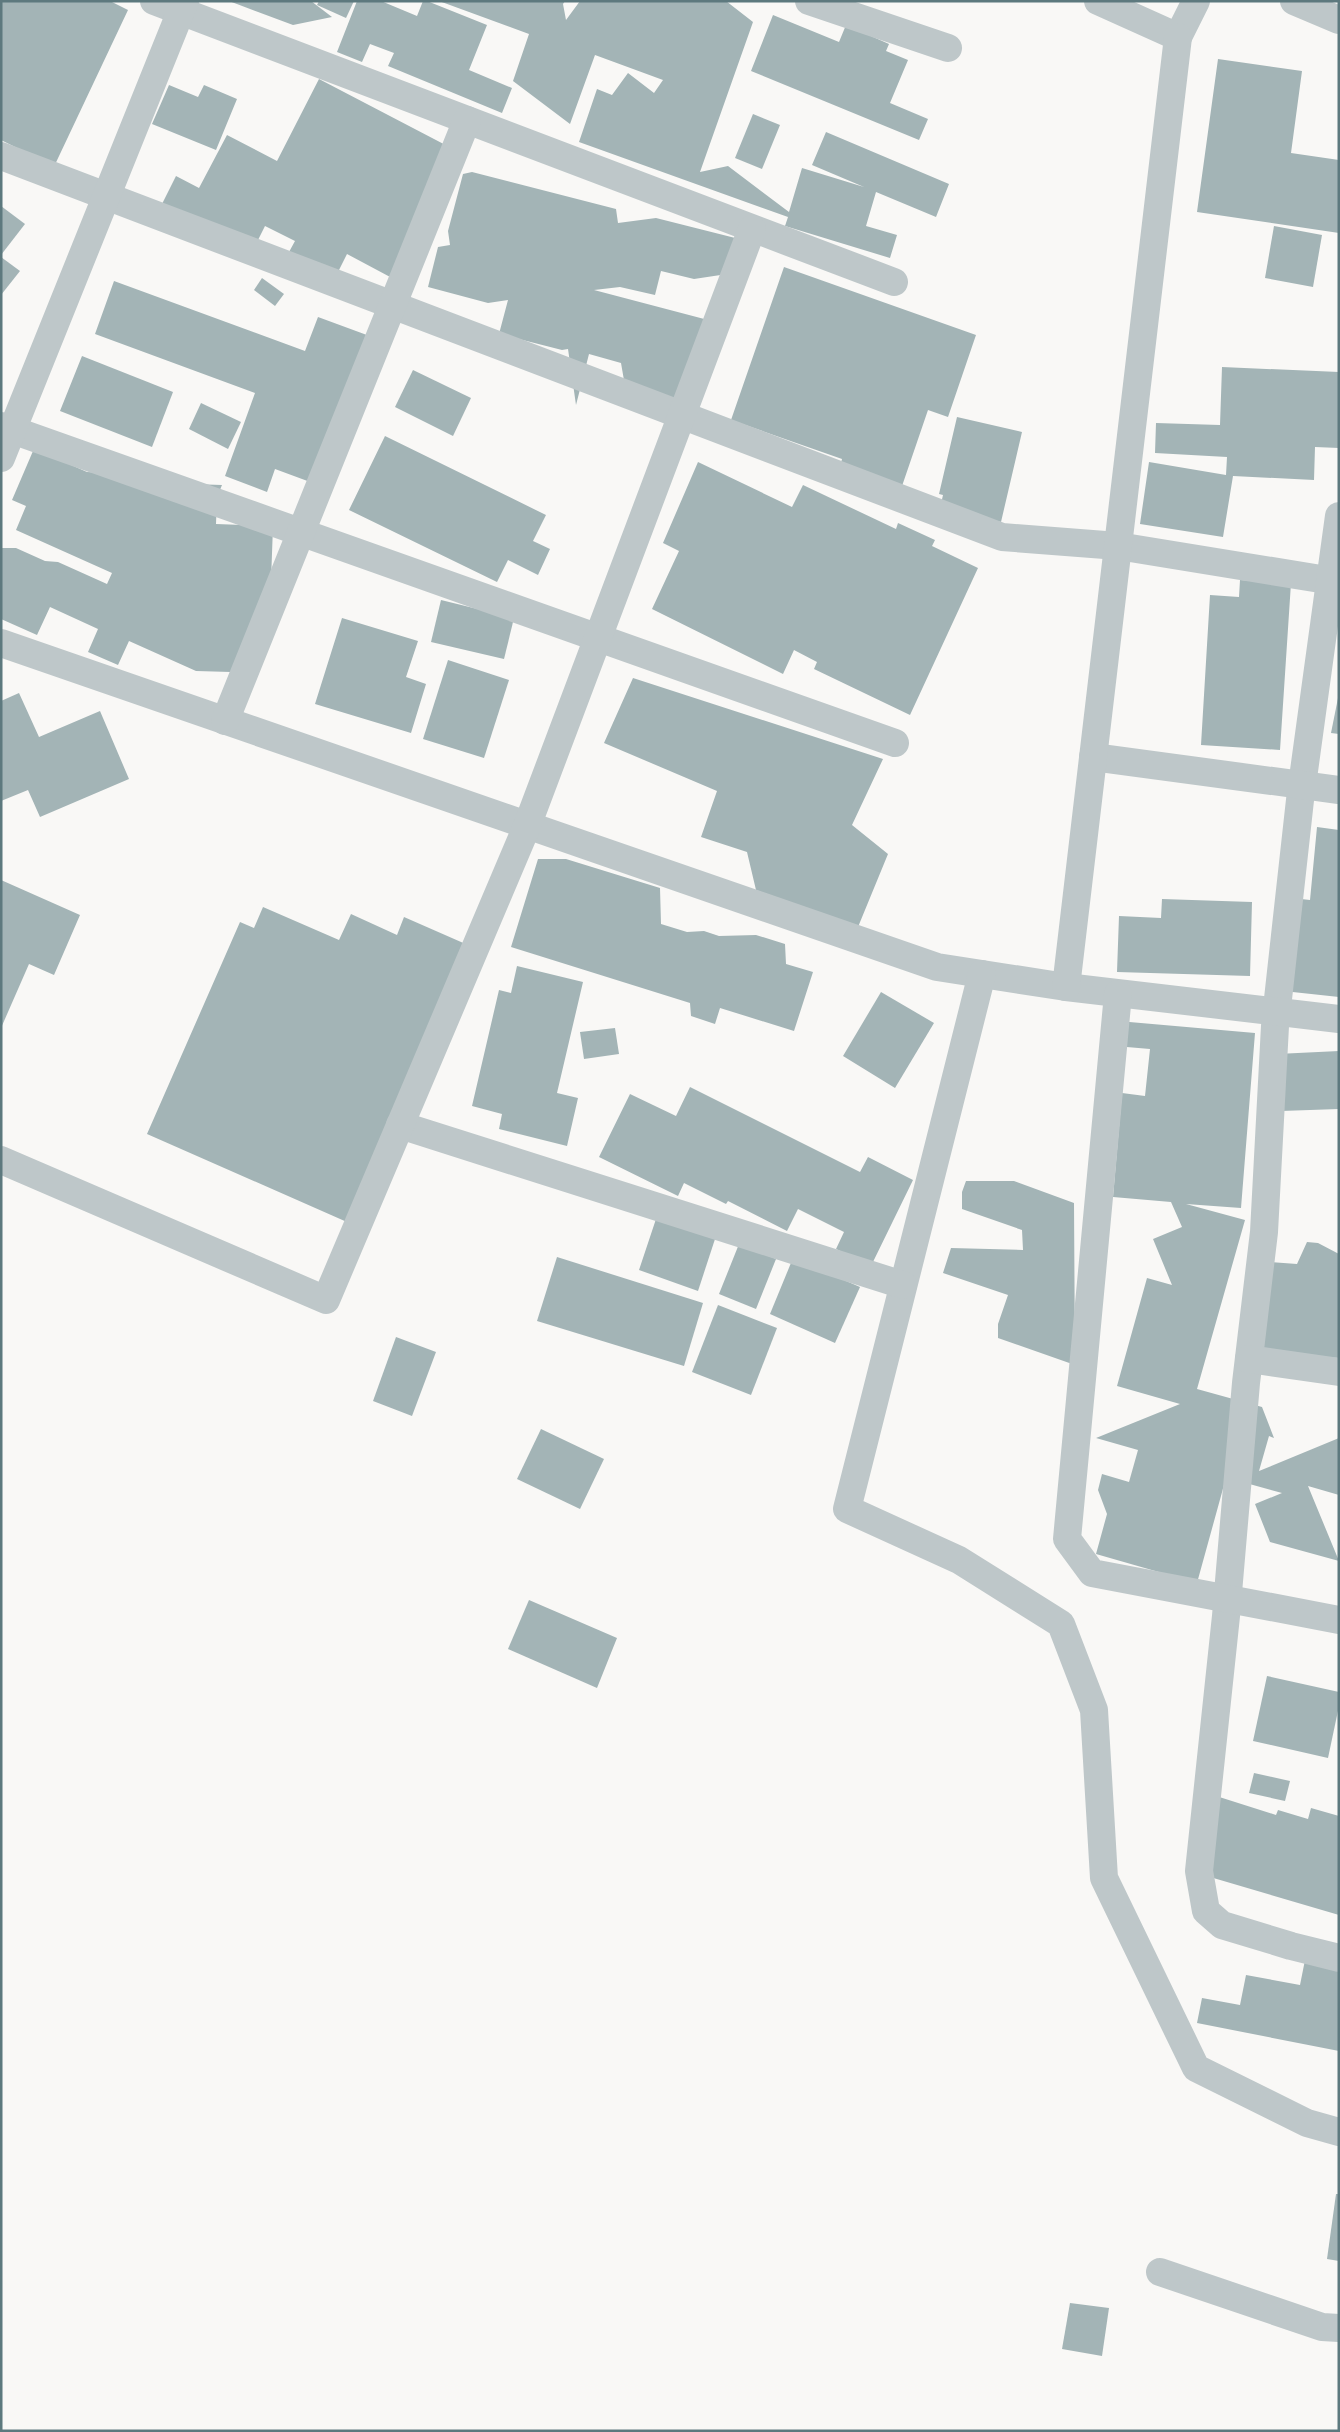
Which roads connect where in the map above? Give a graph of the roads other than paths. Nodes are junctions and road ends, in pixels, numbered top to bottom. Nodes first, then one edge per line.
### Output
1 (154, 1) edge
2 (809, 1) edge
3 (1098, 1) edge
4 (1196, 1) edge
5 (1294, 1) edge
6 (183, 6) edge
7 (1339, 20) edge
8 (1178, 38) junction
9 (948, 48) dead end
10 (467, 120) junction
11 (1, 156) edge
12 (106, 196) junction
13 (752, 229) junction
14 (894, 282) dead end
15 (392, 305) junction
16 (682, 415) junction
17 (7, 428) edge
18 (1, 458) edge
19 (1339, 516) edge
20 (301, 533) junction
21 (1118, 546) junction
22 (1334, 581) edge
23 (598, 638) junction
24 (1, 643) edge
25 (225, 721) junction
26 (895, 743) dead end
27 (1093, 757) junction
28 (1302, 785) junction
29 (1339, 790) edge
30 (527, 826) junction
31 (982, 974) junction
32 (1066, 988) junction
33 (1118, 994) junction
34 (1277, 1012) junction
35 (1339, 1019) edge
36 (400, 1125) junction
37 (1, 1160) edge
38 (903, 1285) junction
39 (1249, 1359) junction
40 (1339, 1372) edge
41 (1227, 1599) junction
42 (1339, 1620) edge
43 (1339, 1958) edge
44 (1339, 2132) edge
45 (1160, 2272) dead end
46 (1339, 2328) edge

1 - 6 street
2 - 9 street
3 - 8 street
4 - 8 street
5 - 7 street
6 - 10 street
6 - 12 street
8 - 21 street
10 - 13 street
10 - 15 street
11 - 12 street
12 - 15 street
12 - 17 street
13 - 14 street
13 - 16 street
15 - 16 street
15 - 20 street
16 - 21 street
16 - 23 street
17 - 18 street
17 - 20 street
19 - 22 street
20 - 23 street
20 - 25 street
21 - 22 street
21 - 27 street
22 - 28 street
23 - 26 street
23 - 30 street
24 - 25 street
25 - 30 street
27 - 28 street
27 - 32 street
28 - 29 street
28 - 34 street
30 - 31 street
30 - 36 street
31 - 32 street
31 - 38 street
32 - 33 street
33 - 34 street
33 - 41 street
34 - 35 street
34 - 39 street
36 - 37 street
36 - 38 street
38 - 44 street
39 - 40 street
39 - 41 street
41 - 42 street
41 - 43 street
45 - 46 street

